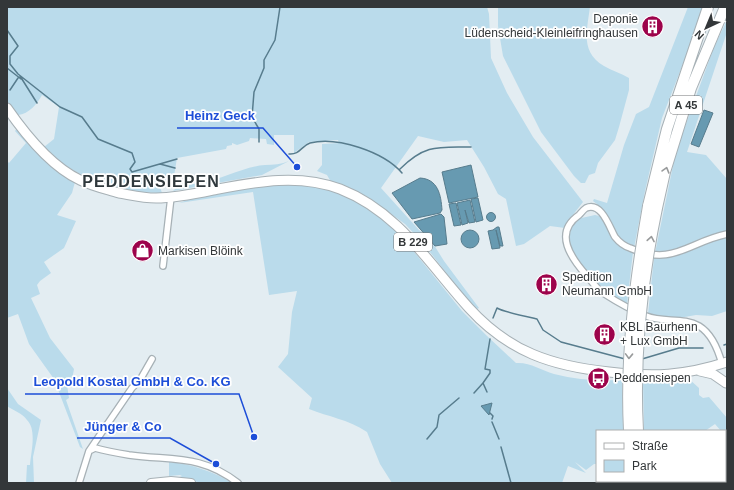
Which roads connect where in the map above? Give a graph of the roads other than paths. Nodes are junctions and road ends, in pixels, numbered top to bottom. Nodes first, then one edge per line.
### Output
1 (708, 7) edge
2 (714, 7) edge
3 (725, 7) edge
4 (727, 16) edge
5 (695, 61) junction
6 (7, 108) edge
7 (171, 197) junction
8 (653, 207) junction
9 (727, 234) edge
10 (162, 266) dead end
11 (152, 358) dead end
12 (724, 363) edge
13 (700, 371) junction
14 (727, 385) edge
15 (629, 430) edge
16 (638, 430) edge
17 (91, 450) junction
18 (79, 483) edge
19 (151, 483) edge
20 (191, 483) edge
21 (238, 483) edge

1 - 5 highway
2 - 5 highway, A 45
3 - 5 highway, A 45
4 - 5 highway
5 - 8 highway, A 45
6 - 7 main road, B 229
7 - 10 street
7 - 13 main road, B 229
8 -> 15 highway, A 45, bridge
16 -> 8 highway, A 45, bridge
9 - 12 street
11 - 17 street
12 - 13 main road, B 229
12 - 14 main road
13 - 14 main road, B 229
17 - 18 street
17 - 21 street
19 - 20 main road

